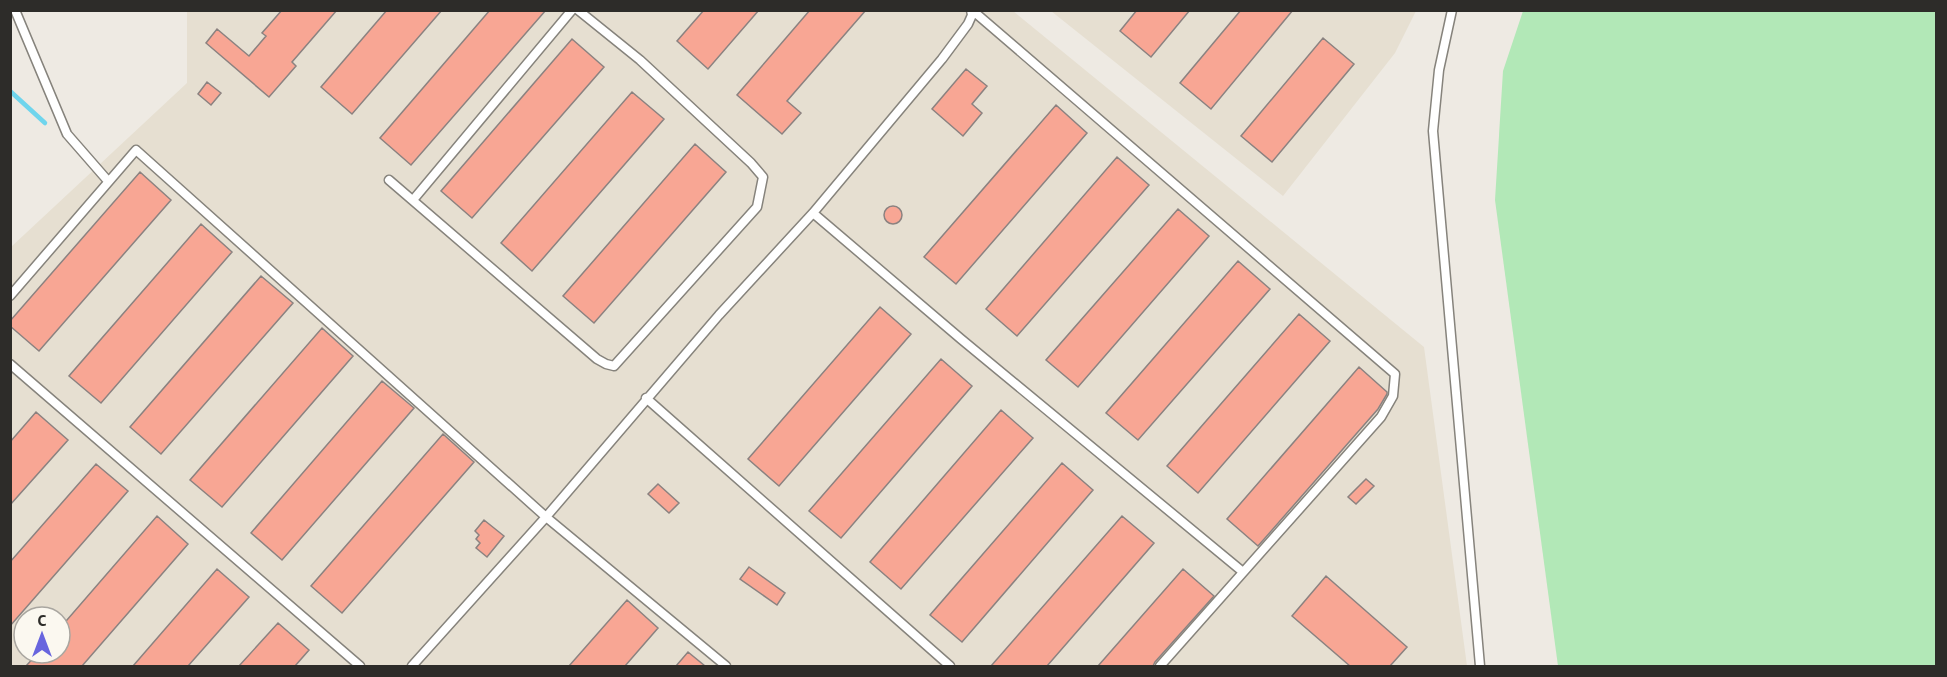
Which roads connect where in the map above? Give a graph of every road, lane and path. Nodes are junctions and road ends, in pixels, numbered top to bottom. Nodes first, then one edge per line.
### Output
1 (15, 10) edge
2 (572, 10) edge
3 (578, 10) edge
4 (971, 10) edge
5 (1452, 10) edge
6 (389, 180) dead end
7 (108, 181) junction
8 (413, 200) junction
9 (813, 213) junction
10 (10, 296) edge
11 (10, 364) edge
12 (646, 398) junction
13 (546, 517) junction
14 (1243, 572) junction
15 (360, 666) edge
16 (412, 666) edge
17 (726, 666) edge
18 (950, 666) edge
19 (1160, 666) edge
20 (1480, 666) edge

1 - 7 lane
2 - 8 lane
3 - 8 lane
4 - 9 lane
4 - 14 lane
5 - 20 lane
6 - 8 lane
7 - 10 lane
7 - 13 lane
9 - 12 lane
9 - 14 lane
11 - 15 lane
12 - 13 lane
12 - 18 lane
13 - 16 lane
13 - 17 lane
14 - 19 lane

